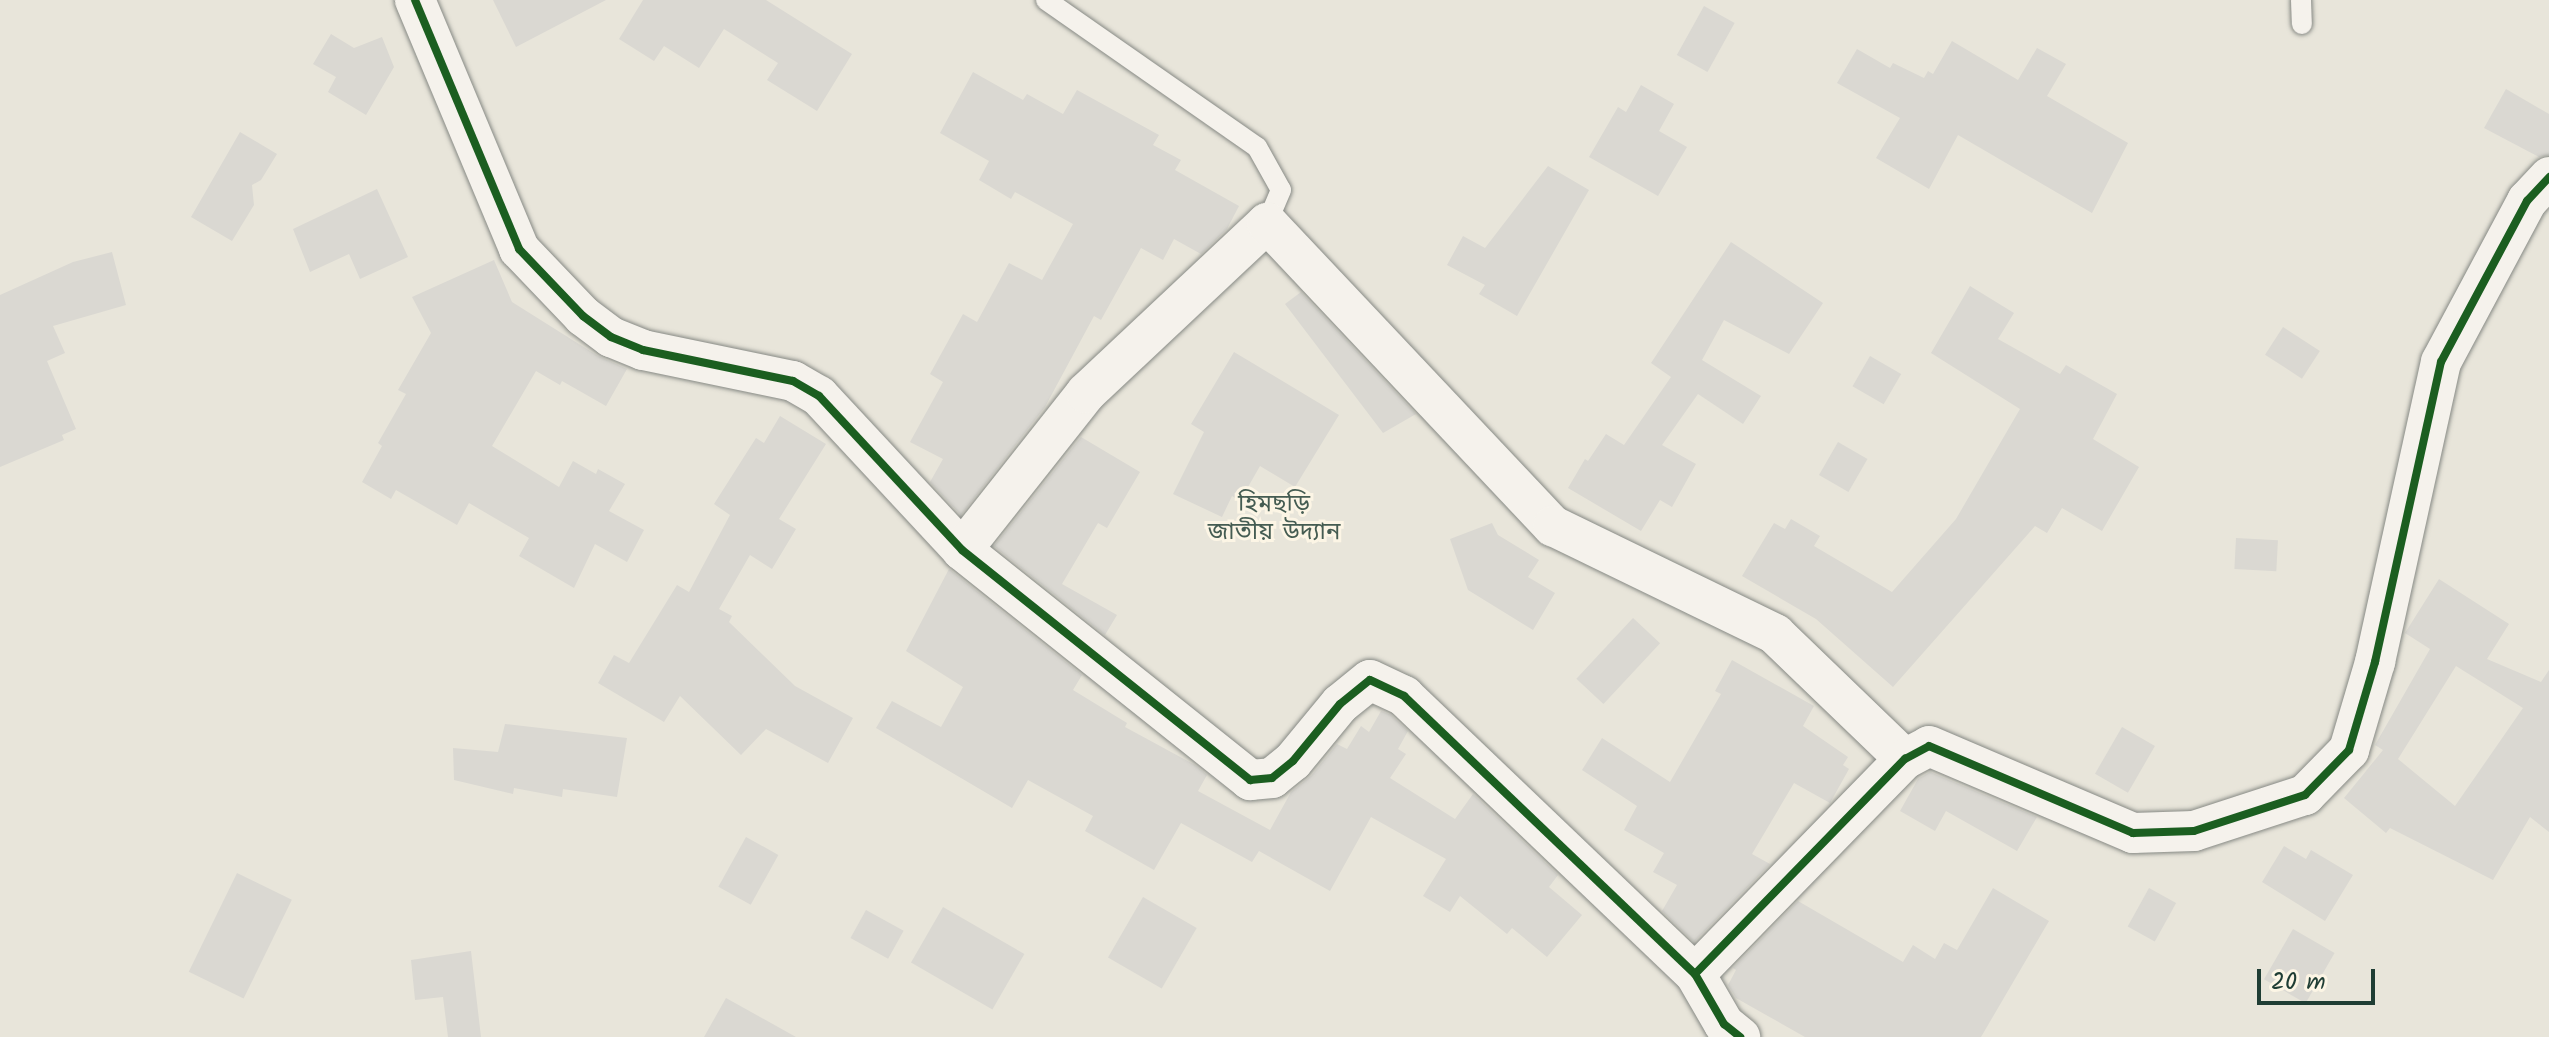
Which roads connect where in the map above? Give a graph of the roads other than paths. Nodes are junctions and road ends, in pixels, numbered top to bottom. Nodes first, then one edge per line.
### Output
1 (415, 0) edge
2 (1046, 0) edge
3 (2301, 0) edge
4 (2302, 24) dead end
5 (2549, 177) edge
6 (1267, 223) junction
7 (962, 550) junction
8 (1905, 759) junction
9 (1695, 974) junction
10 (1740, 1037) edge

1 - 7 street
2 - 6 lane
3 - 4 lane
5 - 8 street
6 - 7 street
6 - 8 street
7 - 9 street
8 - 9 street
9 - 10 street

